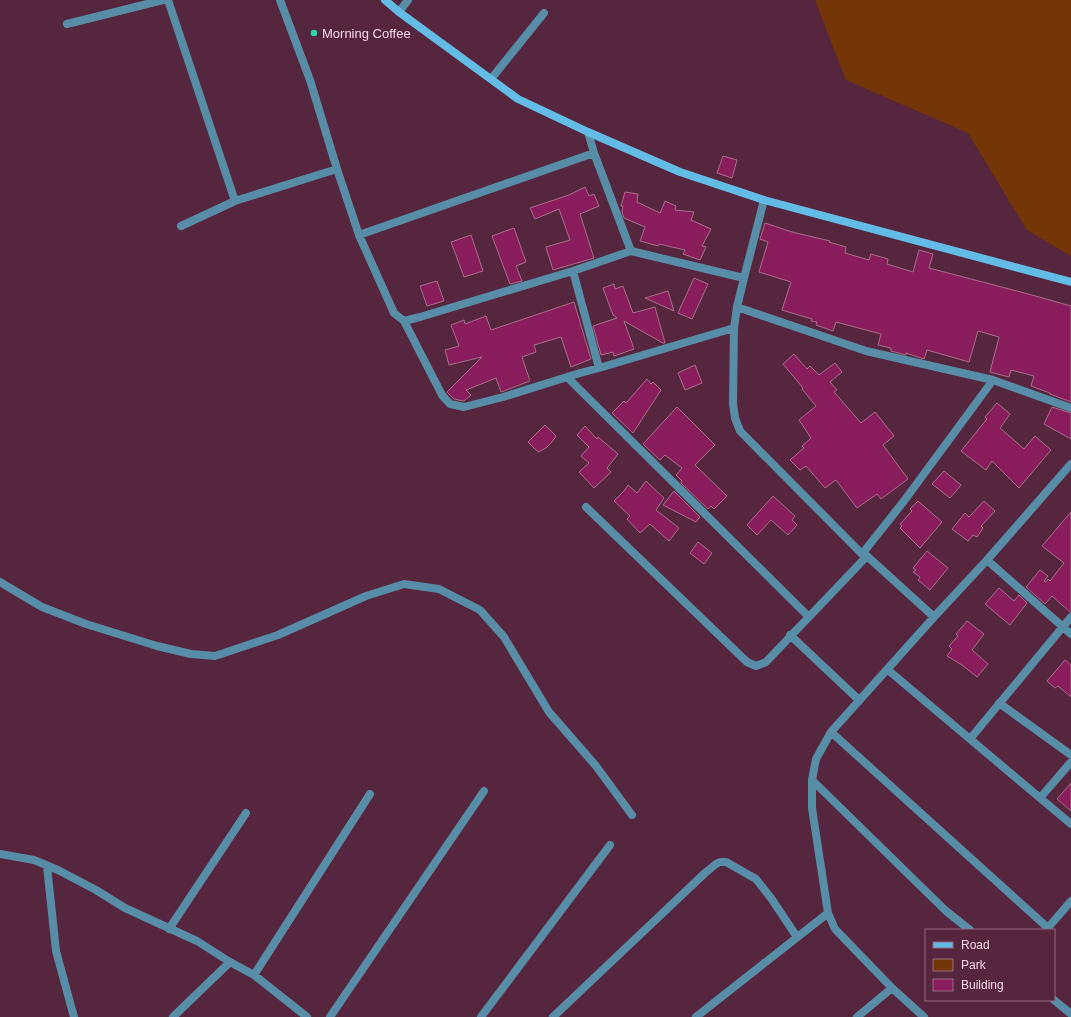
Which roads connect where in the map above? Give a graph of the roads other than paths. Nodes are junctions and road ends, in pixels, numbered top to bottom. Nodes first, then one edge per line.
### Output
1 (163, 0) edge
2 (168, 0) edge
3 (280, 0) edge
4 (385, 0) edge
5 (408, 0) edge
6 (399, 12) junction
7 (544, 13) dead end
8 (67, 24) dead end
9 (490, 79) junction
10 (588, 132) junction
11 (594, 153) junction
12 (337, 169) junction
13 (764, 200) junction
14 (234, 201) junction
15 (181, 226) dead end
16 (359, 235) junction
17 (630, 251) junction
18 (573, 271) junction
19 (744, 278) junction
20 (1071, 282) edge
21 (737, 307) junction
22 (404, 321) junction
23 (734, 328) junction
24 (599, 368) junction
25 (567, 377) junction
26 (993, 380) junction
27 (1071, 408) edge
28 (1071, 464) edge
29 (586, 507) dead end
30 (865, 555) junction
31 (987, 560) junction
32 (0, 582) edge
33 (809, 617) junction
34 (934, 617) junction
35 (1071, 617) edge
36 (1062, 627) junction
37 (1071, 634) edge
38 (790, 635) junction
39 (888, 670) junction
40 (859, 700) junction
41 (999, 703) junction
42 (831, 732) junction
43 (970, 739) junction
44 (1071, 755) edge
45 (1071, 762) edge
46 (812, 780) junction
47 (484, 790) dead end
48 (370, 794) dead end
49 (1040, 798) junction
50 (246, 813) dead end
51 (632, 815) dead end
52 (1071, 824) edge
53 (610, 844) dead end
54 (0, 854) edge
55 (47, 866) junction
56 (1071, 901) edge
57 (828, 913) junction
58 (169, 929) junction
59 (969, 929) edge
60 (1047, 929) edge
61 (797, 937) junction
62 (230, 962) junction
63 (254, 975) junction
64 (892, 988) junction
65 (1055, 1001) edge
66 (1071, 1014) edge
67 (74, 1017) edge
68 (173, 1017) edge
69 (307, 1017) edge
70 (330, 1017) edge
71 (481, 1017) edge
72 (553, 1017) edge
73 (696, 1017) edge
74 (857, 1017) edge
75 (924, 1017) edge

1 - 8 street
2 - 14 street
3 - 12 street
4 - 6 street
5 - 6 street
6 - 9 street
7 - 9 street
9 - 10 street
10 - 11 street
10 - 13 street
11 - 16 street
11 - 17 street
12 - 14 street
12 - 16 street
13 - 19 street
13 - 20 street
14 - 15 street
16 - 22 street
17 - 18 street
17 - 19 street
18 - 22 street
18 - 24 street
19 - 21 street
21 - 23 street
21 - 26 street
22 - 25 street
23 - 24 street
23 - 30 street
24 - 25 street
25 - 33 street
26 - 27 street
26 - 30 street
28 - 31 street
29 - 38 street
30 - 33 street
30 - 34 street
31 - 34 street
31 - 36 street
32 - 51 street
33 - 38 street
34 - 39 street
35 - 36 street
36 - 37 street
36 - 41 street
38 - 40 street
39 - 40 street
39 - 43 street
40 - 42 street
41 - 43 street
41 - 44 street
42 - 46 street
42 - 60 street
43 - 49 street
45 - 49 street
46 - 57 street
46 - 59 street
47 - 70 street
48 - 63 street
49 - 52 street
50 - 58 street
53 - 71 street
54 - 55 street
55 - 58 street
55 - 67 street
56 - 60 street
57 - 61 street
57 - 64 street
58 - 62 street
61 - 72 street
61 - 73 street
62 - 63 street
62 - 68 street
63 - 69 street
64 - 74 street
64 - 75 street
65 - 66 street

